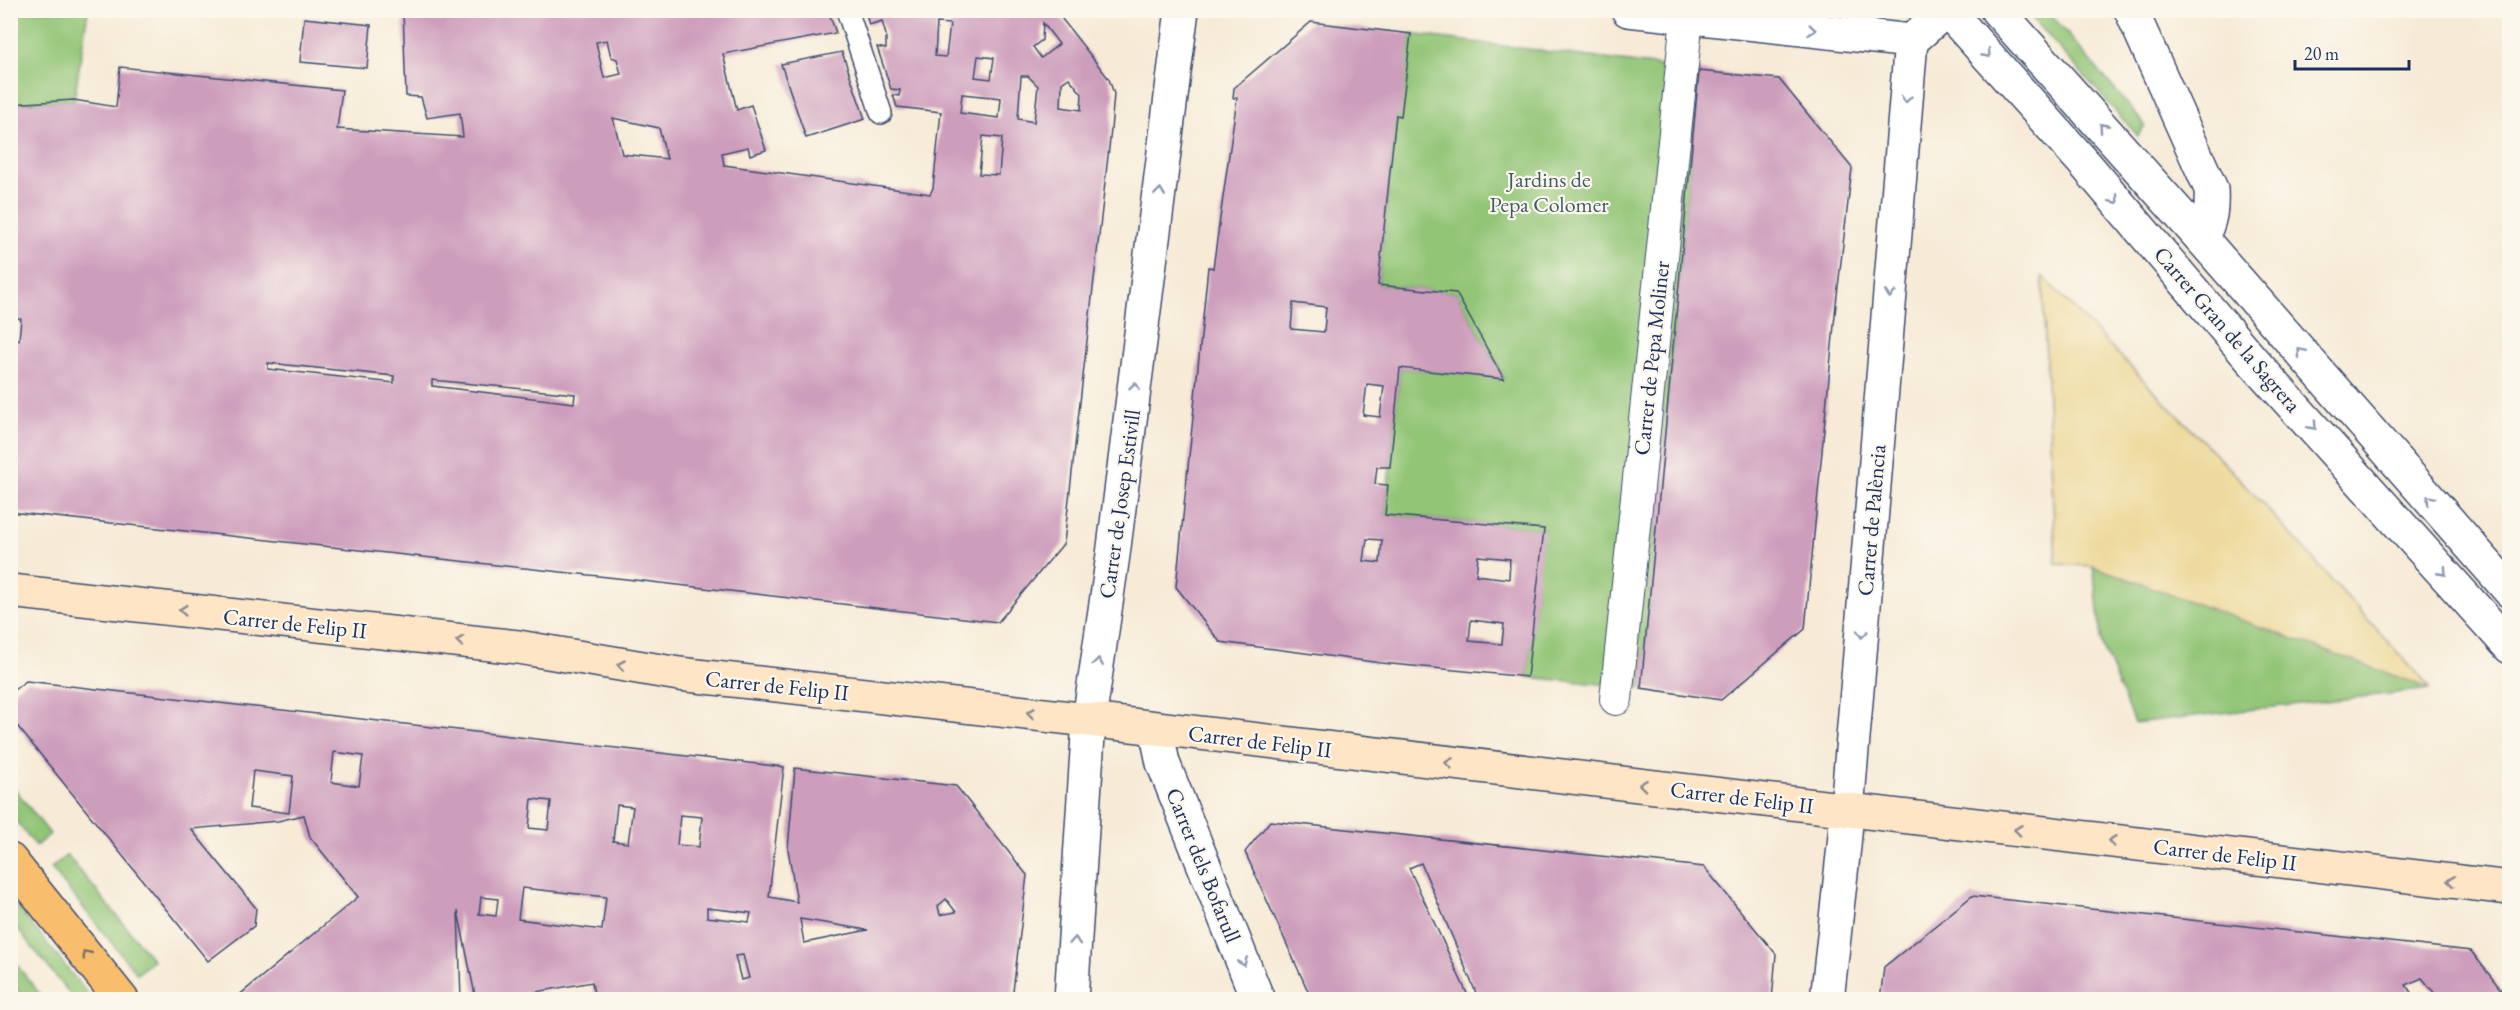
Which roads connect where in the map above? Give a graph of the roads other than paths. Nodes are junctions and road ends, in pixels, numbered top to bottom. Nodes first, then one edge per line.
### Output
1 (847, 10) edge
2 (1182, 10) edge
3 (1629, 10) edge
4 (1947, 10) edge
5 (1997, 10) edge
6 (2131, 10) edge
7 (1687, 16) junction
8 (1911, 41) junction
9 (882, 113) dead end
10 (2201, 238) junction
11 (10, 591) edge
12 (2510, 591) edge
13 (2510, 647) edge
14 (1616, 699) dead end
15 (1089, 720) junction
16 (1156, 729) junction
17 (1847, 809) junction
18 (10, 860) edge
19 (2510, 888) edge
20 (122, 999) edge
21 (1071, 999) edge
22 (1258, 999) edge
23 (1827, 999) edge

1 - 9 lane
15 -> 2 street, Carrer de Josep Estivill
3 - 7 street
4 - 8 street
4 -> 13 street, Carrer Gran de la Sagrera
10 -> 5 street, Carrer Gran de la Sagrera
6 - 10 street
7 -> 8 street
7 - 14 street, Carrer de Pepa Moliner
8 -> 17 street, Carrer de Palència
12 -> 10 street, Carrer Gran de la Sagrera
15 -> 11 main road, Carrer de Felip II
15 - 16 main road, Carrer de Felip II
21 -> 15 street, Carrer de Josep Estivill
17 -> 16 main road, Carrer de Felip II
16 -> 22 street, Carrer dels Bofarull
19 -> 17 main road, Carrer de Felip II
17 - 23 street, Carrer de Palència
20 -> 18 main road

